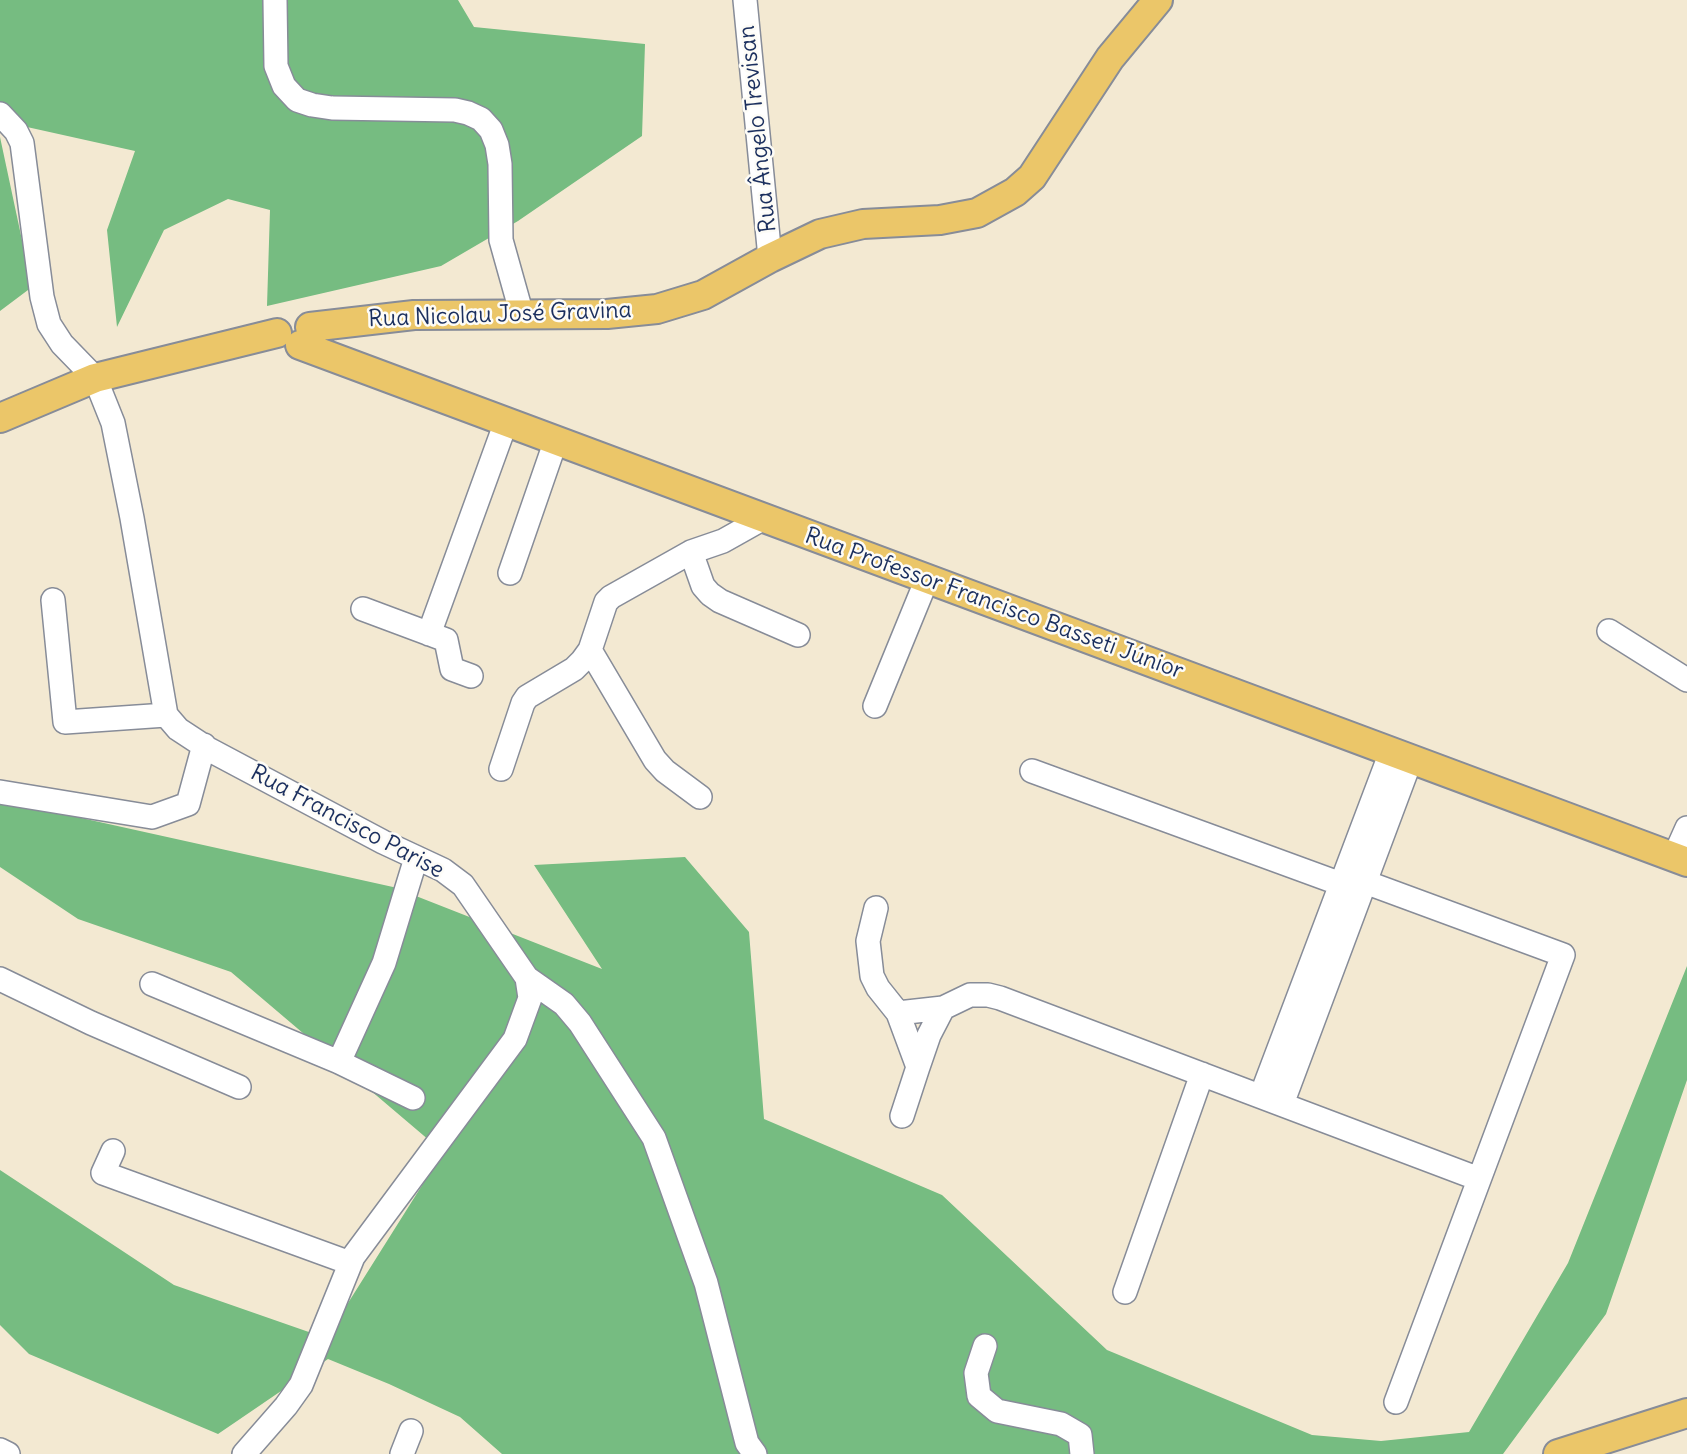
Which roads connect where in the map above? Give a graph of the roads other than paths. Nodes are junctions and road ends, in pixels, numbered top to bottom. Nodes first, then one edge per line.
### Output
1 (275, 0) edge
2 (745, 0) edge
3 (1158, 0) edge
4 (0, 114) edge
5 (771, 258) junction
6 (522, 315) junction
7 (296, 335) junction
8 (95, 378) junction
9 (0, 418) edge
10 (506, 422) junction
11 (556, 440) junction
12 (764, 518) junction
13 (691, 552) junction
14 (510, 573) dead end
15 (927, 579) junction
16 (52, 600) dead end
17 (363, 609) dead end
18 (1609, 631) dead end
19 (429, 634) junction
20 (798, 635) dead end
21 (590, 650) junction
22 (471, 676) dead end
23 (1687, 680) edge
24 (875, 706) dead end
25 (166, 715) junction
26 (204, 746) junction
27 (1401, 755) junction
28 (500, 769) dead end
29 (1032, 771) dead end
30 (0, 792) edge
31 (701, 797) dead end
32 (1687, 828) edge
33 (416, 858) junction
34 (1680, 860) edge
35 (1365, 882) junction
36 (1341, 884) junction
37 (876, 908) dead end
38 (0, 978) edge
39 (527, 978) junction
40 (152, 984) dead end
41 (943, 1008) junction
42 (898, 1013) junction
43 (339, 1062) junction
44 (918, 1067) junction
45 (1202, 1074) junction
46 (239, 1087) dead end
47 (413, 1098) dead end
48 (1272, 1100) junction
49 (902, 1116) dead end
50 (113, 1151) dead end
51 (1479, 1179) junction
52 (350, 1263) junction
53 (1125, 1292) dead end
54 (985, 1346) dead end
55 (1396, 1402) dead end
56 (1687, 1413) edge
57 (411, 1431) dead end
58 (0, 1450) edge
59 (8, 1454) edge
60 (244, 1454) edge
61 (402, 1454) edge
62 (755, 1454) edge
63 (1082, 1454) edge
64 (1558, 1454) edge

1 - 6 street
2 - 5 street, Rua Ângelo Trevisan
3 - 5 main road, Rua Nicolau José Gravina
4 - 8 street
5 - 6 main road, Rua Nicolau José Gravina
6 - 7 main road, Rua Nicolau José Gravina
7 - 8 main road, Rua Nicolau José Gravina
7 - 10 main road, Rua Professor Francisco Basseti Júnior
8 - 9 main road, Rua Nicolau José Gravina
8 - 25 street
10 - 11 main road, Rua Professor Francisco Basseti Júnior
10 - 19 street
11 - 12 main road, Rua Professor Francisco Basseti Júnior
11 - 14 street
12 - 13 street
12 - 15 main road, Rua Professor Francisco Basseti Júnior
13 - 20 street
13 - 21 street
15 - 24 street
15 - 27 main road, Rua Professor Francisco Basseti Júnior
16 - 25 street
17 - 19 street
18 - 23 street
19 - 22 street
21 - 28 street
21 - 31 street
25 - 26 street, Rua Francisco Parise
26 - 30 street
26 - 33 street, Rua Francisco Parise
27 - 34 main road, Rua Professor Francisco Basseti Júnior
27 - 35 street
27 - 36 street
29 - 36 street
32 - 34 street
33 - 39 street, Rua Francisco Parise
33 - 43 street
35 - 36 street
35 - 48 street
35 - 51 street
36 - 48 street
37 - 42 street
38 - 46 street
39 - 52 street
39 - 62 street
40 - 43 street
41 - 42 street
41 - 44 street
41 - 45 street
42 - 44 street
43 - 47 street
44 - 49 street
45 - 48 street
45 - 53 street
48 - 51 street
50 - 52 street
51 - 55 street
52 - 60 street
54 - 63 street
56 - 64 main road
57 - 61 street
58 - 59 street

